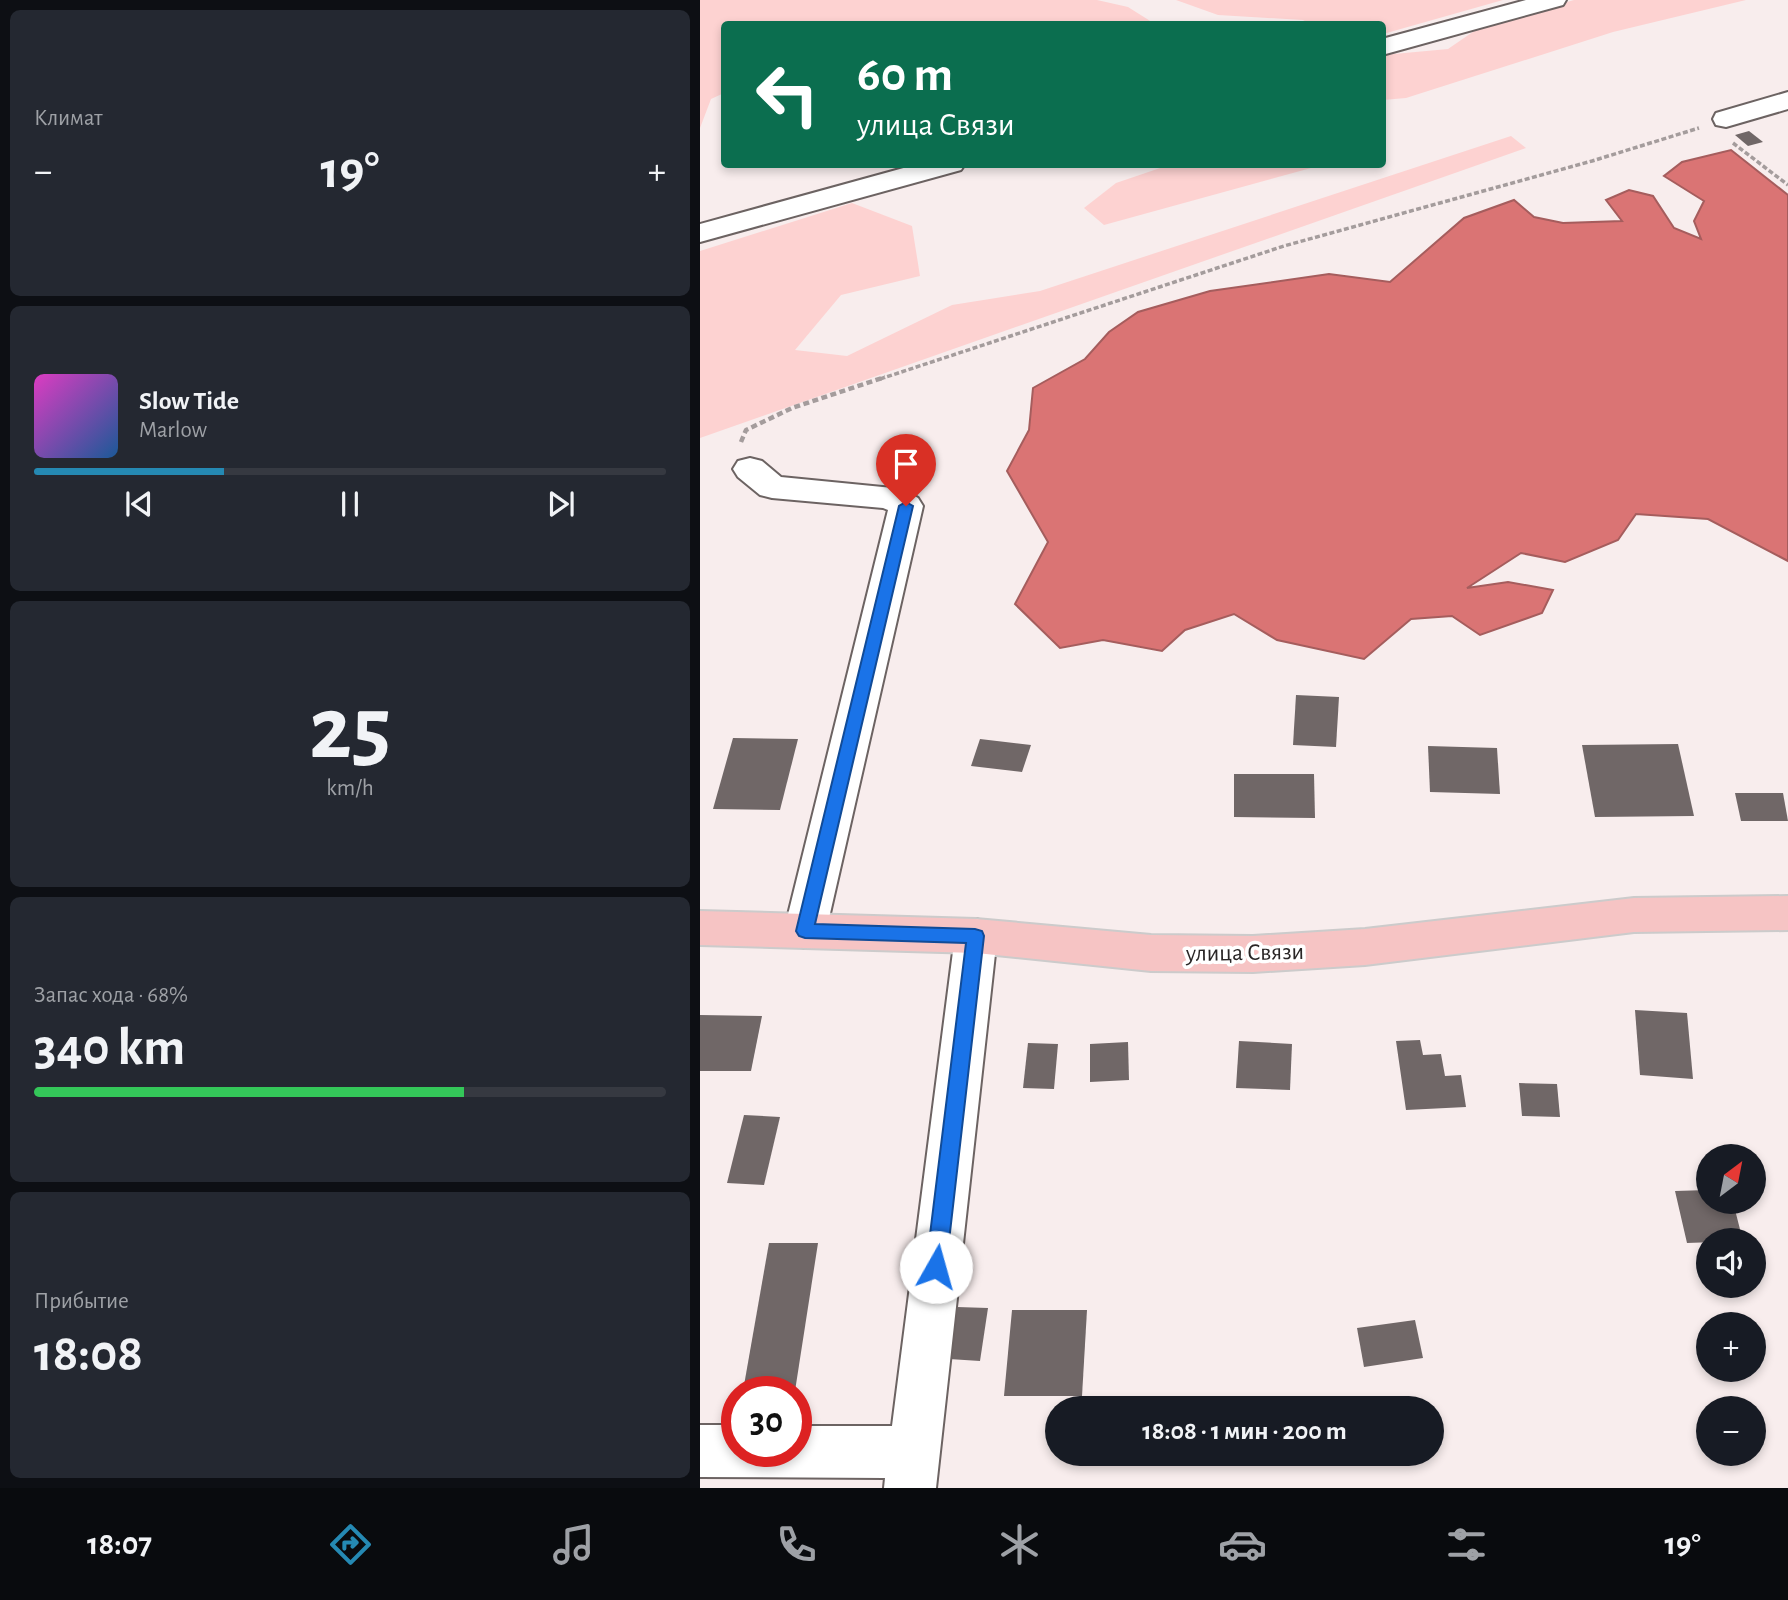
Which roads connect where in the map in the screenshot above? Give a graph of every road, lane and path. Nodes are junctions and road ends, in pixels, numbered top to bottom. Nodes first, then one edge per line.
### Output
1 (1554, 0) edge
2 (1386, 46) edge
3 (1788, 100) edge
4 (1726, 119) junction
5 (936, 168) edge
6 (1788, 185) edge
7 (700, 233) edge
8 (750, 469) joint
9 (1788, 913) edge
10 (700, 928) edge
11 (805, 931) junction
12 (975, 936) junction
13 (700, 1451) edge
14 (912, 1470) edge

1 - 2 street
3 - 4 street
4 - 6 path
4 - 8 path
5 - 7 street
8 - 11 street
9 - 12 main road, улица Связи
10 - 11 main road, улица Связи
11 - 12 main road, улица Связи
12 - 14 street
13 - 14 street

